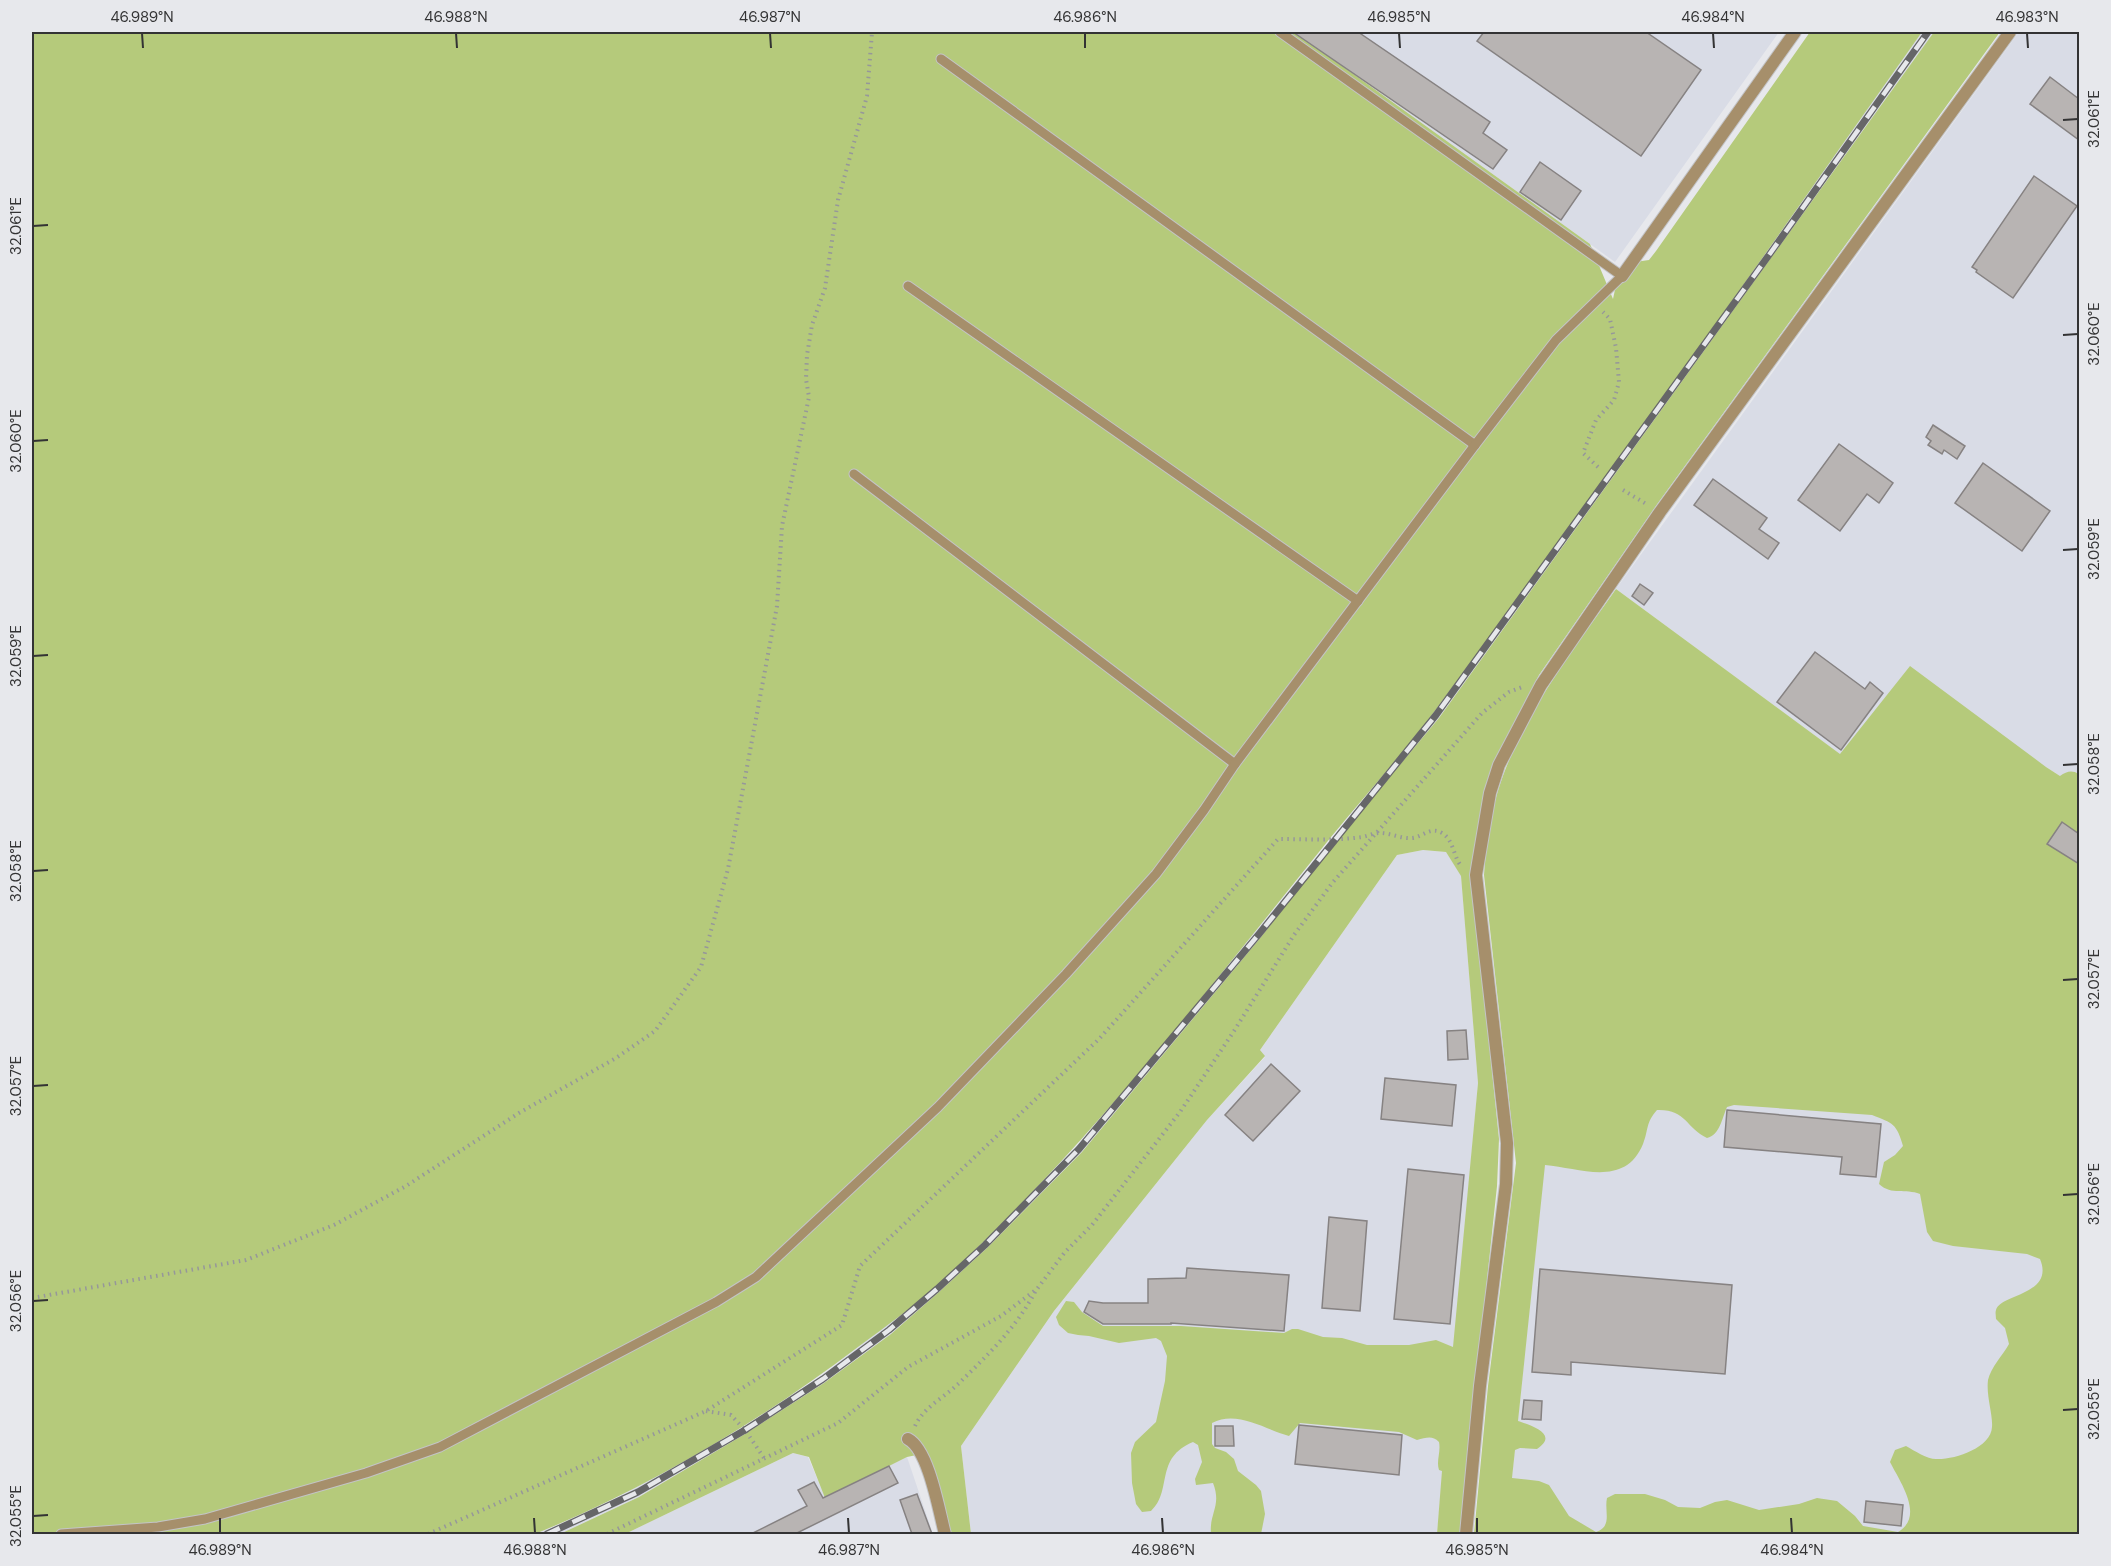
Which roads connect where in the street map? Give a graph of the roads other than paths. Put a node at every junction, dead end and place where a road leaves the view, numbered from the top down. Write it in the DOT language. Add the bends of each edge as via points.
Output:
graph roads {
  1 [pos="1280,32"];
  2 [pos="1795,32"];
  3 [pos="2010,32"];
  4 [pos="941,59"];
  5 [pos="1622,276"];
  6 [pos="908,286"];
  7 [pos="1475,445"];
  8 [pos="854,474"];
  9 [pos="1358,601"];
  10 [pos="1235,764"];
  11 [pos="908,1439"];
  12 [pos="61,1534"];
  13 [pos="945,1534"];
  14 [pos="1466,1534"];
  1 -- 5 [label="lane"];
  2 -- 5 [label="street"];
  3 -- 14 [label="street" via="1660,512 1541,685 1496,774 1476,875 1507,1164"];
  4 -- 7 [label="lane"];
  5 -- 7 [label="lane" via="1556,340"];
  6 -- 9 [label="lane"];
  7 -- 9 [label="lane"];
  8 -- 10 [label="lane"];
  9 -- 10 [label="lane"];
  10 -- 12 [label="lane" via="1156,874 1066,974 938,1107 756,1277 716,1302 440,1447 366,1473 205,1519 158,1527"];
  11 -- 13 [label="street" via="924,1459"];
}
